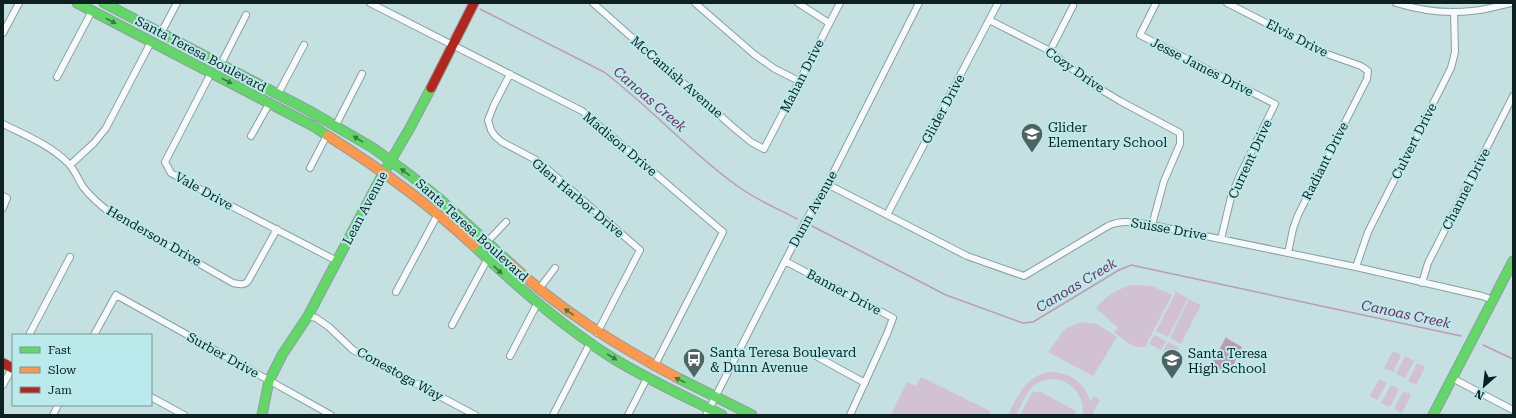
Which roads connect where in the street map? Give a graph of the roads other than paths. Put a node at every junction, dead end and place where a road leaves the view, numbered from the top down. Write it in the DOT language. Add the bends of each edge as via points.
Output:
graph roads {
  1 [pos="19,3"];
  2 [pos="77,3"];
  3 [pos="104,3"];
  4 [pos="177,3"];
  5 [pos="370,3"];
  6 [pos="474,3"];
  7 [pos="593,3"];
  8 [pos="695,3"];
  9 [pos="798,3"];
  10 [pos="840,3"];
  11 [pos="918,3"];
  12 [pos="998,3"];
  13 [pos="1156,3"];
  14 [pos="1227,3"];
  15 [pos="1396,3"];
  16 [pos="1511,3"];
  17 [pos="1073,6"];
  18 [pos="1241,6"];
  19 [pos="92,11"];
  20 [pos="1454,12"];
  21 [pos="246,15"];
  22 [pos="989,20"];
  23 [pos="829,23"];
  24 [pos="3,33"];
  25 [pos="161,33"];
  26 [pos="151,42"];
  27 [pos="304,45"];
  28 [pos="452,45"];
  29 [pos="1050,50"];
  30 [pos="221,64"];
  31 [pos="1368,72"];
  32 [pos="211,73"];
  33 [pos="362,74"];
  34 [pos="510,74"];
  35 [pos="57,77"];
  36 [pos="799,81"];
  37 [pos="278,94"];
  38 [pos="1513,96"];
  39 [pos="269,104"];
  40 [pos="1275,104"];
  41 [pos="3,124"];
  42 [pos="336,125"];
  43 [pos="327,135"];
  44 [pos="251,136"];
  45 [pos="764,149"];
  46 [pos="391,160"];
  47 [pos="70,165"];
  48 [pos="310,168"];
  49 [pos="384,172"];
  50 [pos="827,184"];
  51 [pos="5,197"];
  52 [pos="3,208"];
  53 [pos="438,214"];
  54 [pos="887,215"];
  55 [pos="506,222"];
  56 [pos="1152,225"];
  57 [pos="277,229"];
  58 [pos="1221,239"];
  59 [pos="487,242"];
  60 [pos="1288,253"];
  61 [pos="70,257"];
  62 [pos="487,260"];
  63 [pos="337,261"];
  64 [pos="785,261"];
  65 [pos="1513,261"];
  66 [pos="1356,267"];
  67 [pos="555,268"];
  68 [pos="1422,283"];
  69 [pos="539,289"];
  70 [pos="396,292"];
  71 [pos="1493,300"];
  72 [pos="537,304"];
  73 [pos="308,316"];
  74 [pos="452,325"];
  75 [pos="597,332"];
  76 [pos="30,334"];
  77 [pos="95,334"];
  78 [pos="590,344"];
  79 [pos="510,356"];
  80 [pos="816,356"];
  81 [pos="3,363"];
  82 [pos="12,367"];
  83 [pos="654,367"];
  84 [pos="648,378"];
  85 [pos="1452,378"];
  86 [pos="269,381"];
  87 [pos="865,384"];
  88 [pos="3,385"];
  89 [pos="715,397"];
  90 [pos="152,398"];
  91 [pos="58,406"];
  92 [pos="1513,410"];
  93 [pos="708,412"];
  94 [pos="53,415"];
  95 [pos="184,415"];
  96 [pos="262,415"];
  97 [pos="331,415"];
  98 [pos="475,415"];
  99 [pos="553,415"];
  100 [pos="628,415"];
  101 [pos="722,415"];
  102 [pos="752,415"];
  103 [pos="850,415"];
  104 [pos="1433,415"];
  1 -- 24 [label="street"];
  2 -- 19 [label="main road, Santa Teresa Boulevard"];
  3 -- 25 [label="main road, Santa Teresa Boulevard"];
  4 -- 25 [label="street"];
  5 -- 28 [label="street, Madison Drive"];
  6 -- 28 [label="main road, Lean Avenue"];
  7 -- 45 [label="street, McCamish Avenue" via="734,128"];
  8 -- 36 [label="street" via="755,55"];
  9 -- 23 [label="street"];
  10 -- 23 [label="street, Mahan Drive"];
  11 -- 50 [label="street, Dunn Avenue"];
  12 -- 22 [label="street, Glider Drive"];
  13 -- 40 [label="street, Jesse James Drive" via="1140,35"];
  14 -- 18 [label="street, Elvis Drive"];
  15 -- 20 [label="street" via="1413,8"];
  16 -- 20 [label="street"];
  17 -- 29 [label="street"];
  18 -- 31 [label="street, Elvis Drive" via="1327,54 1361,66"];
  19 -- 26 [label="main road, Santa Teresa Boulevard, one-way"];
  19 -- 35 [label="street"];
  20 -- 66 [label="street, Culvert Drive" via="1455,52 1451,68 1368,232"];
  21 -- 30 [label="street"];
  22 -- 29 [label="street, Cozy Drive"];
  22 -- 54 [label="street, Glider Drive"];
  23 -- 36 [label="street, Mahan Drive"];
  25 -- 30 [label="main road, Santa Teresa Boulevard"];
  26 -- 32 [label="main road, Santa Teresa Boulevard"];
  26 -- 47 [label="street" via="106,128"];
  27 -- 37 [label="street"];
  28 -- 34 [label="street, Madison Drive"];
  28 -- 46 [label="main road, Lean Avenue"];
  29 -- 56 [label="street, Cozy Drive" via="1087,81 1180,133 1180,144 1164,181"];
  30 -- 37 [label="main road, Santa Teresa Boulevard"];
  31 -- 60 [label="street, Radiant Drive" via="1367,79 1298,215"];
  32 -- 39 [label="main road, Santa Teresa Boulevard, one-way"];
  32 -- 57 [label="street, Vale Drive" via="165,162 171,173"];
  33 -- 42 [label="street"];
  34 -- 75 [label="street, Glen Harbor Drive" via="488,120 495,136 538,161 640,250"];
  34 -- 83 [label="street, Madison Drive" via="582,111 723,232"];
  36 -- 45 [label="street, Mahan Drive"];
  37 -- 42 [label="main road, Santa Teresa Boulevard"];
  38 -- 68 [label="street, Channel Drive" via="1428,263"];
  39 -- 43 [label="main road, Santa Teresa Boulevard"];
  39 -- 44 [label="street"];
  40 -- 58 [label="street, Current Drive" via="1240,174 1231,197"];
  41 -- 47 [label="street, Henderson Drive" via="47,147"];
  46 -- 42 [label="main road, Santa Teresa Boulevard, one-way"];
  43 -- 48 [label="street"];
  43 -- 49 [label="main road, Santa Teresa Boulevard"];
  46 -- 49 [label="main road, Lean Avenue"];
  59 -- 46 [label="main road, Santa Teresa Boulevard, one-way" via="442,200"];
  47 -- 57 [label="street, Henderson Drive" via="98,204 233,283 246,284"];
  49 -- 53 [label="main road, Santa Teresa Boulevard"];
  49 -- 63 [label="main road, Lean Avenue"];
  50 -- 54 [label="street, Suisse Drive"];
  50 -- 64 [label="street, Dunn Avenue"];
  51 -- 52 [label="street"];
  53 -- 62 [label="main road, Santa Teresa Boulevard"];
  53 -- 70 [label="street"];
  54 -- 56 [label="street, Suisse Drive" via="967,256 1024,276 1117,222"];
  55 -- 59 [label="street"];
  56 -- 58 [label="street, Suisse Drive"];
  57 -- 63 [label="street, Vale Drive"];
  58 -- 60 [label="street, Suisse Drive"];
  59 -- 69 [label="main road, Santa Teresa Boulevard"];
  60 -- 66 [label="street, Suisse Drive"];
  61 -- 76 [label="street"];
  62 -- 72 [label="main road, Santa Teresa Boulevard, one-way"];
  62 -- 74 [label="street"];
  63 -- 73 [label="main road, Lean Avenue"];
  64 -- 87 [label="street, Banner Drive" via="893,318"];
  64 -- 89 [label="street, Dunn Avenue"];
  65 -- 71 [label="main road"];
  66 -- 68 [label="street, Suisse Drive"];
  67 -- 69 [label="street"];
  68 -- 71 [label="street, Suisse Drive"];
  75 -- 69 [label="main road, Santa Teresa Boulevard, one-way"];
  71 -- 85 [label="main road"];
  72 -- 78 [label="main road, Santa Teresa Boulevard"];
  72 -- 79 [label="street"];
  73 -- 86 [label="main road, Lean Avenue" via="282,354"];
  73 -- 98 [label="street, Conestoga Way" via="329,327 353,350"];
  75 -- 83 [label="main road, Santa Teresa Boulevard"];
  77 -- 86 [label="street, Surber Drive" via="116,295"];
  78 -- 84 [label="main road, Santa Teresa Boulevard, one-way"];
  78 -- 99 [label="street"];
  80 -- 87 [label="street"];
  81 -- 82 [label="main road"];
  82 -- 88 [label="street"];
  89 -- 83 [label="main road, Santa Teresa Boulevard, one-way"];
  84 -- 93 [label="main road, Santa Teresa Boulevard"];
  84 -- 100 [label="street"];
  85 -- 92 [label="street"];
  85 -- 104 [label="main road"];
  86 -- 96 [label="main road, Lean Avenue"];
  86 -- 97 [label="street, Surber Drive"];
  87 -- 103 [label="street, Banner Drive"];
  89 -- 93 [label="street, Dunn Avenue"];
  89 -- 102 [label="main road, Santa Teresa Boulevard"];
  90 -- 95 [label="street"];
  91 -- 94 [label="street"];
  93 -- 101 [label="main road, Santa Teresa Boulevard"];
}
